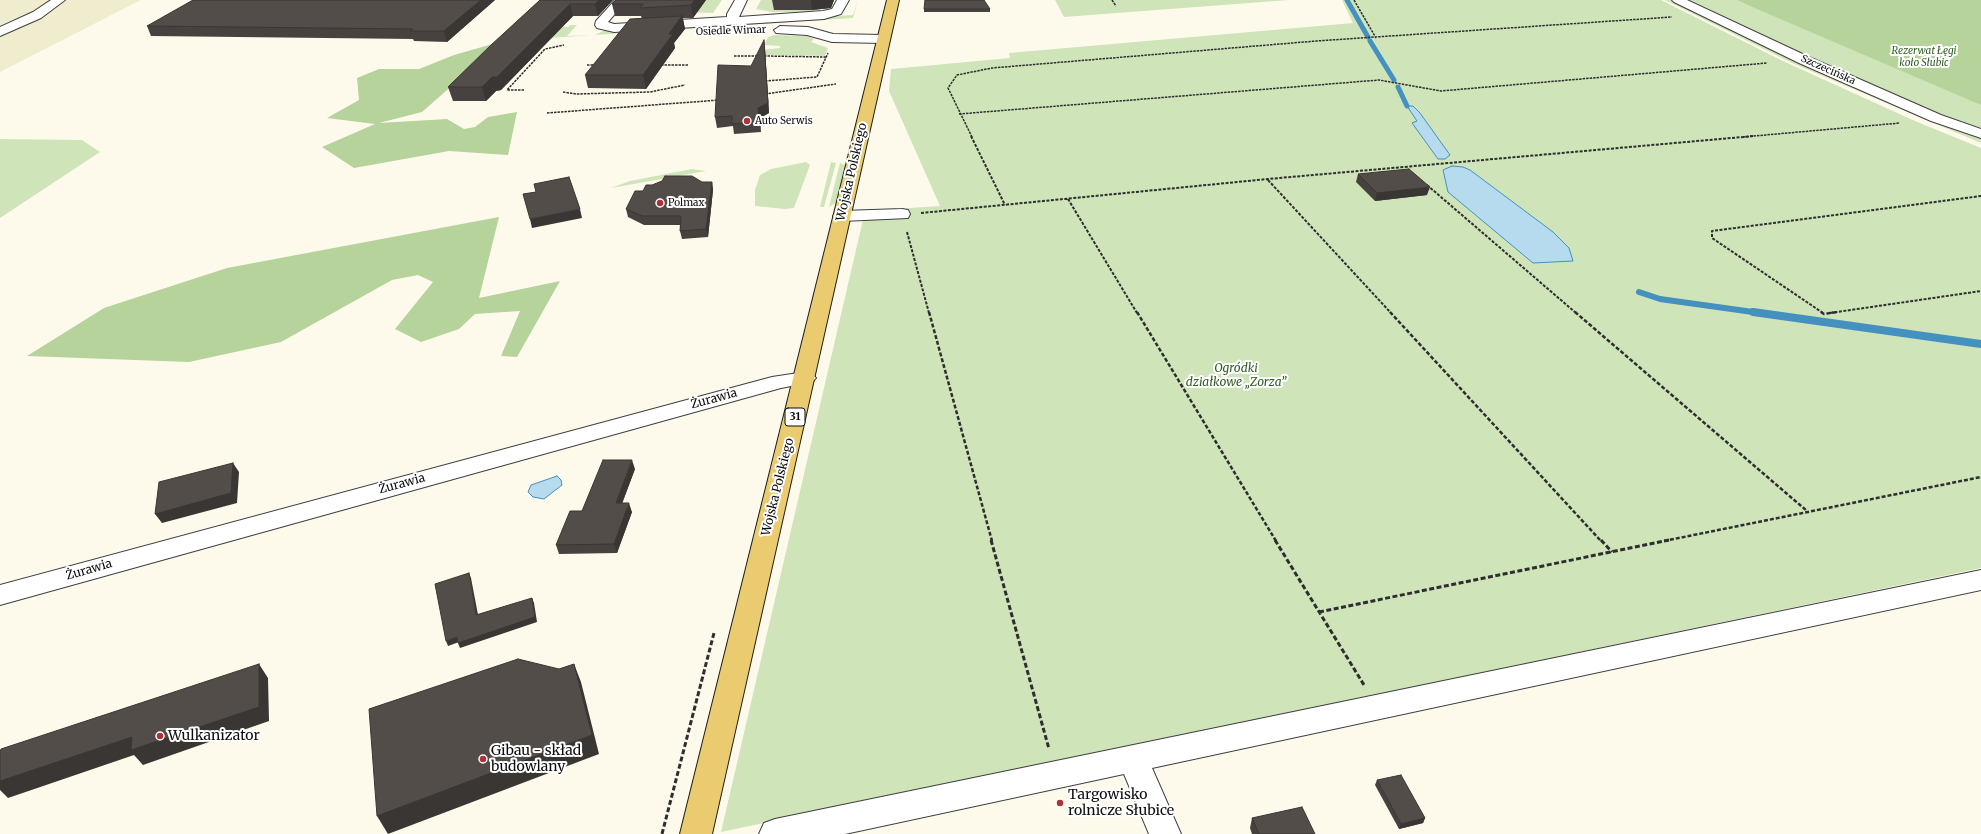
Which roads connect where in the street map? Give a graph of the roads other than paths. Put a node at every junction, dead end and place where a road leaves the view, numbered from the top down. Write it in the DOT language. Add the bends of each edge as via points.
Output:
graph roads {
  1 [pos="59,0"];
  2 [pos="620,0"];
  3 [pos="742,0"];
  4 [pos="842,0"];
  5 [pos="893,0"];
  6 [pos="1678,0"];
  7 [pos="733,20"];
  8 [pos="0,32"];
  9 [pos="615,37"];
  10 [pos="883,38"];
  11 [pos="1981,134"];
  12 [pos="902,214"];
  13 [pos="842,216"];
  14 [pos="805,378"];
  15 [pos="1981,580"];
  16 [pos="0,595"];
  17 [pos="1133,758"];
  18 [pos="696,834"];
  19 [pos="775,834"];
  20 [pos="1165,834"];
  1 -- 8 [label="street" via="37,15"];
  2 -- 7 [label="street, Osiedle Wimar" via="601,25 614,28"];
  3 -- 7 [label="street, Osiedle Wimar" via="733,14"];
  4 -- 7 [label="street, Osiedle Wimar" via="837,11 824,15"];
  5 -- 10 [label="main road, Wojska Polskiego / 31"];
  6 -- 11 [label="street, Szczecińska" via="1804,60 1936,118"];
  9 -- 10 [label="street, Osiedle Wimar" via="770,30 808,31 843,39"];
  10 -- 13 [label="main road, Wojska Polskiego / 31"];
  12 -- 13 [label="street"];
  13 -- 14 [label="main road, Wojska Polskiego / 31"];
  14 -- 16 [label="street, Żurawia" via="779,382"];
  14 -- 18 [label="main road, Wojska Polskiego / 31" via="746,616"];
  15 -- 17 [label="street"];
  17 -- 19 [label="street"];
  17 -- 20 [label="street"];
}
